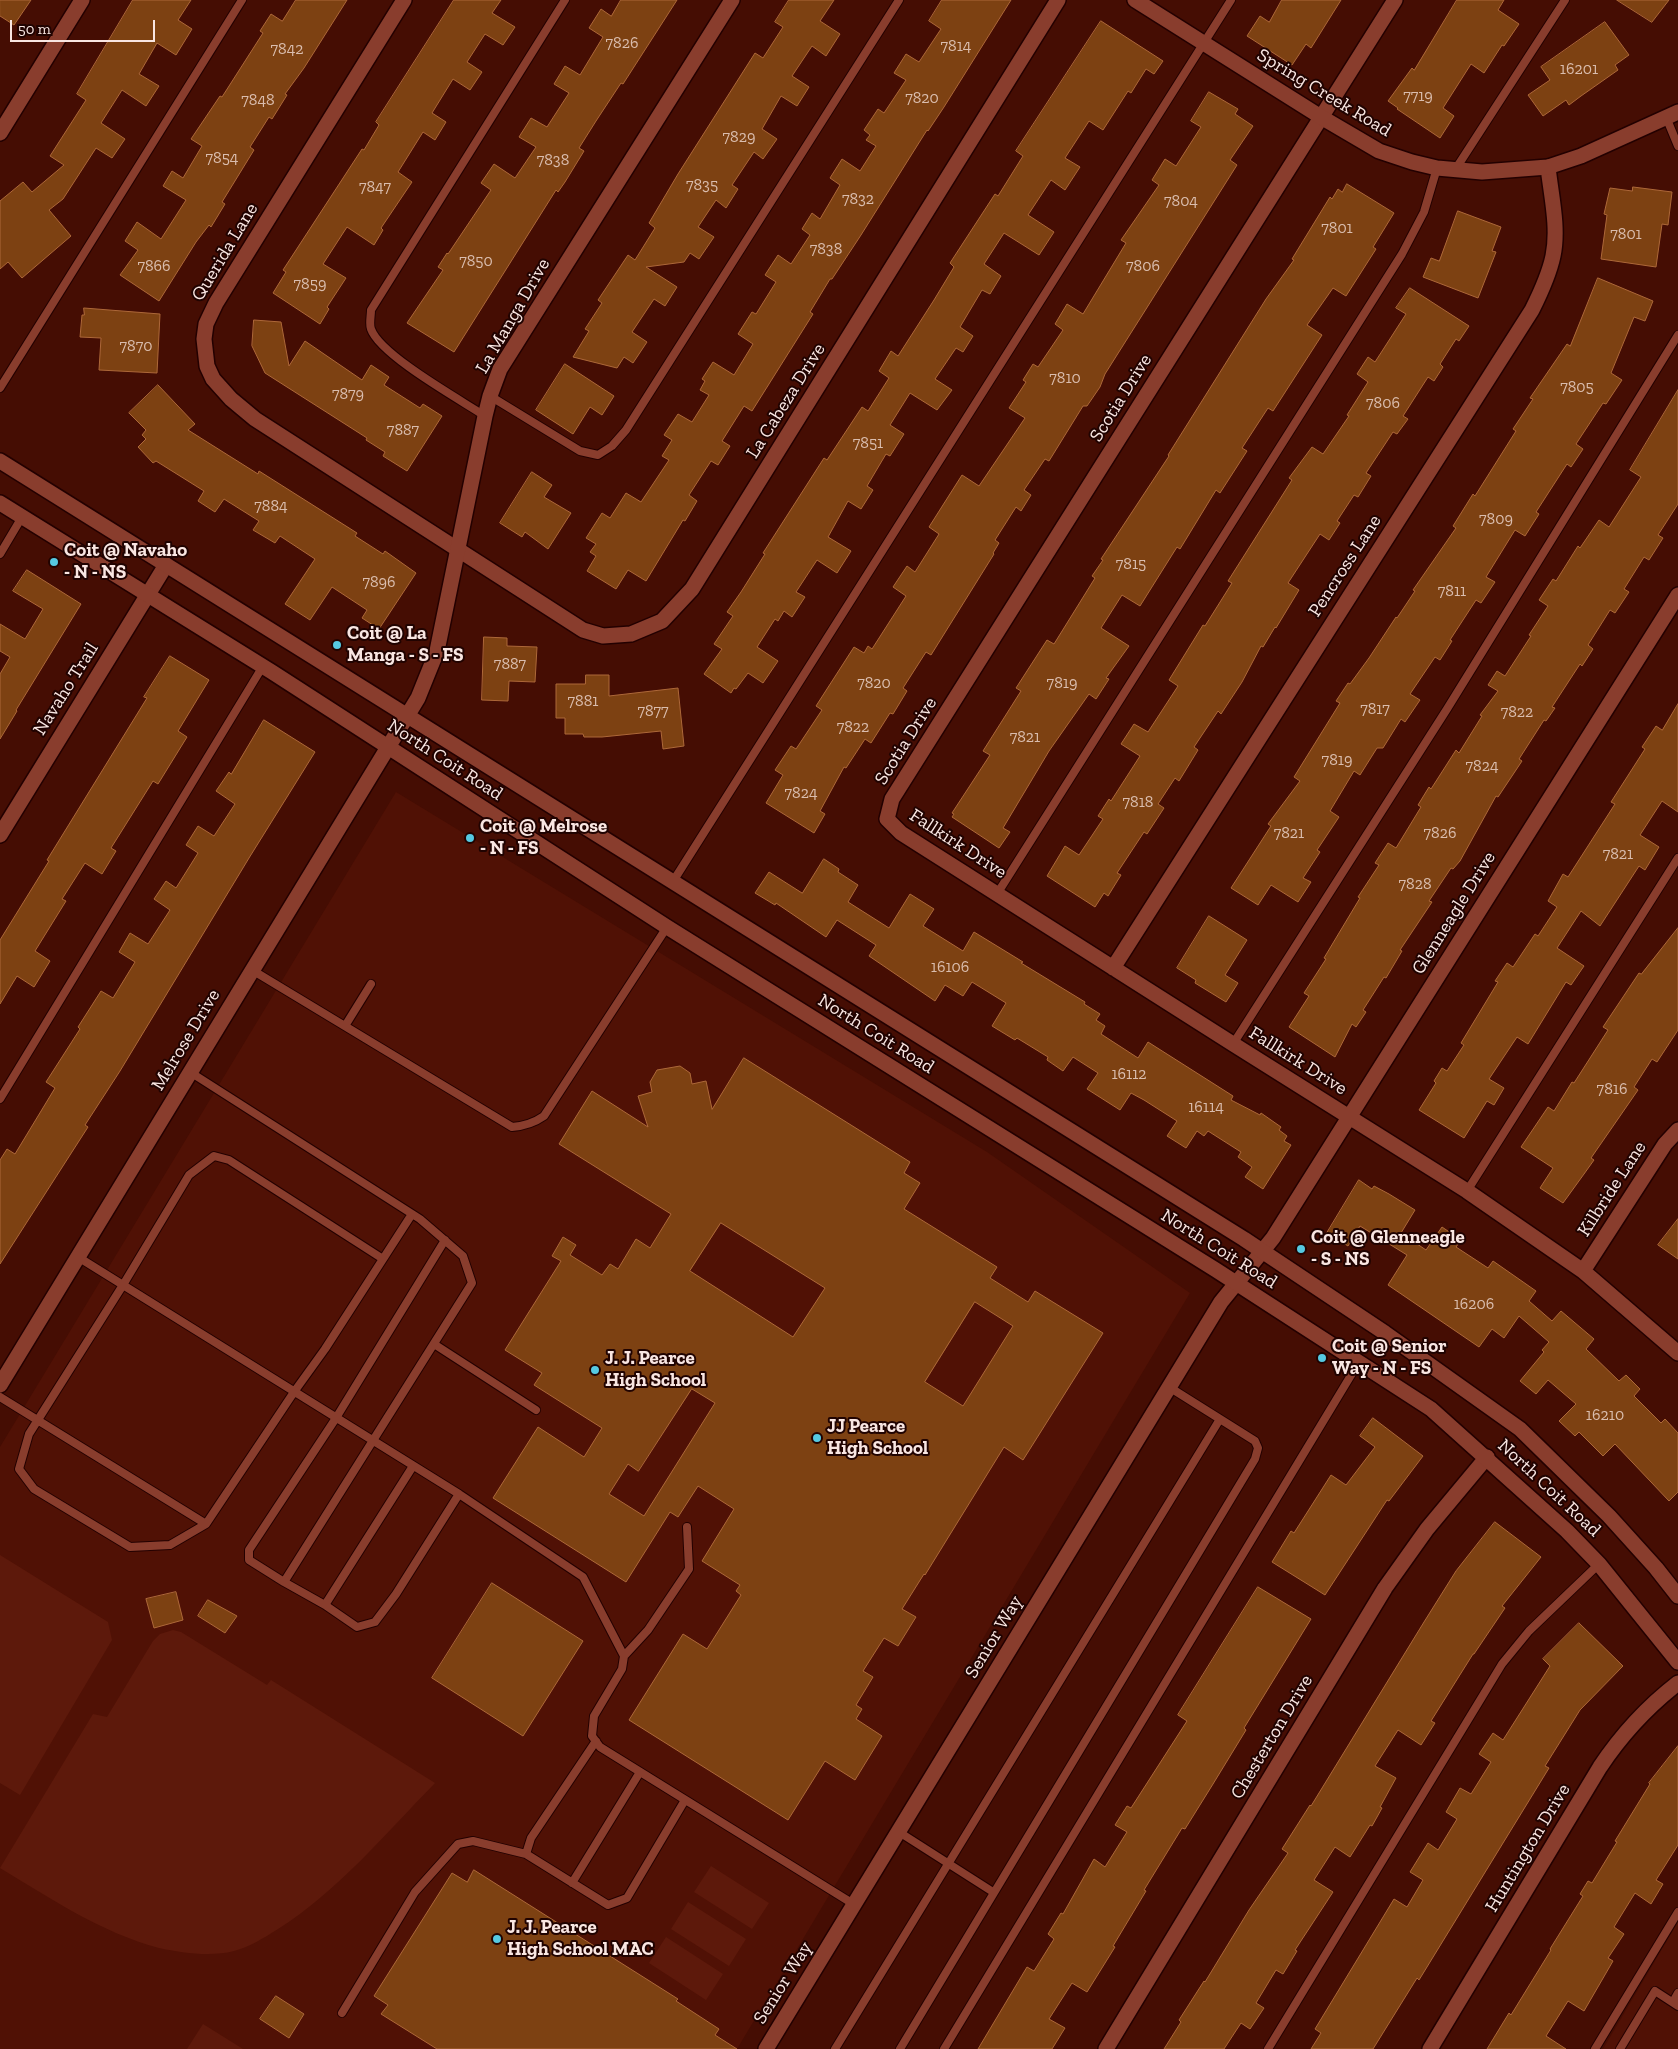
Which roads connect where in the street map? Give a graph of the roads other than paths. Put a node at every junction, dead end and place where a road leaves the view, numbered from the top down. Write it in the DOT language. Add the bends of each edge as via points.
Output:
graph roads {
  1 [pos="82,0"];
  2 [pos="242,0"];
  3 [pos="404,0"];
  4 [pos="565,0"];
  5 [pos="732,0"];
  6 [pos="899,0"];
  7 [pos="1058,0"];
  8 [pos="1136,0"];
  9 [pos="1230,0"];
  10 [pos="1395,0"];
  11 [pos="1565,0"];
  12 [pos="1203,43"];
  13 [pos="1672,115"];
  14 [pos="1321,117"];
  15 [pos="0,133"];
  16 [pos="1678,146"];
  17 [pos="1548,167"];
  18 [pos="1437,168"];
  19 [pos="1455,170"];
  20 [pos="1678,335"];
  21 [pos="0,388"];
  22 [pos="490,396"];
  23 [pos="485,416"];
  24 [pos="0,462"];
  25 [pos="0,502"];
  26 [pos="22,517"];
  27 [pos="458,550"];
  28 [pos="0,554"];
  29 [pos="166,565"];
  30 [pos="148,594"];
  31 [pos="1678,595"];
  32 [pos="263,666"];
  33 [pos="406,716"];
  34 [pos="388,747"];
  35 [pos="886,820"];
  36 [pos="0,835"];
  37 [pos="1678,858"];
  38 [pos="672,883"];
  39 [pos="997,894"];
  40 [pos="667,927"];
  41 [pos="1113,968"];
  42 [pos="252,970"];
  43 [pos="372,984"];
  44 [pos="345,1026"];
  45 [pos="1233,1044"];
  46 [pos="190,1072"];
  47 [pos="0,1099"];
  48 [pos="1350,1116"];
  49 [pos="1678,1130"];
  50 [pos="1467,1191"];
  51 [pos="412,1214"];
  52 [pos="445,1240"];
  53 [pos="1263,1251"];
  54 [pos="78,1256"];
  55 [pos="383,1259"];
  56 [pos="1583,1271"];
  57 [pos="1237,1283"];
  58 [pos="123,1285"];
  59 [pos="434,1344"];
  60 [pos="1678,1353"];
  61 [pos="1359,1362"];
  62 [pos="0,1385"];
  63 [pos="1169,1387"];
  64 [pos="294,1392"];
  65 [pos="0,1396"];
  66 [pos="536,1410"];
  67 [pos="336,1418"];
  68 [pos="39,1419"];
  69 [pos="1220,1419"];
  70 [pos="374,1442"];
  71 [pos="1487,1457"];
  72 [pos="413,1466"];
  73 [pos="458,1494"];
  74 [pos="206,1524"];
  75 [pos="687,1527"];
  76 [pos="1599,1564"];
  77 [pos="284,1582"];
  78 [pos="1678,1596"];
  79 [pos="325,1605"];
  80 [pos="624,1656"];
  81 [pos="1678,1662"];
  82 [pos="1678,1683"];
  83 [pos="596,1741"];
  84 [pos="640,1772"];
  85 [pos="685,1800"];
  86 [pos="899,1832"];
  87 [pos="526,1854"];
  88 [pos="948,1863"];
  89 [pos="572,1883"];
  90 [pos="993,1892"];
  91 [pos="855,1905"];
  92 [pos="1678,1912"];
  93 [pos="1678,1993"];
  94 [pos="1675,2004"];
  95 [pos="342,2013"];
  96 [pos="766,2049"];
  97 [pos="835,2049"];
  98 [pos="900,2049"];
  99 [pos="944,2049"];
  100 [pos="1106,2049"];
  101 [pos="1268,2049"];
  102 [pos="1430,2049"];
  103 [pos="1595,2049"];
  104 [pos="1620,2049"];
  1 -- 15 [label="street"];
  2 -- 21 [label="lane"];
  3 -- 27 [label="street, Querida Lane" via="216,303 206,324 206,366 231,399 255,419"];
  4 -- 23 [label="lane" via="372,310 370,328 378,342 395,358"];
  5 -- 22 [label="street, La Manga Drive" via="500,369"];
  6 -- 22 [label="lane" via="626,430 612,446 598,455 580,452"];
  7 -- 27 [label="street, La Cabeza Drive" via="692,589 662,621 631,634 603,636 583,630"];
  8 -- 12 [label="street, Spring Creek Road"];
  9 -- 12 [label="lane"];
  10 -- 14 [label="street, Scotia Drive"];
  11 -- 19 [label="lane"];
  12 -- 14 [label="street, Spring Creek Road"];
  12 -- 38 [label="lane"];
  13 -- 16 [label="lane"];
  13 -- 17 [label="street, Spring Creek Road" via="1581,156"];
  14 -- 18 [label="street, Spring Creek Road" via="1380,151"];
  14 -- 35 [label="street, Scotia Drive" via="892,799"];
  17 -- 19 [label="street, Spring Creek Road" via="1482,172"];
  17 -- 41 [label="street, Pencross Lane" via="1554,254 1546,283 1532,310"];
  18 -- 19 [label="street, Spring Creek Road"];
  18 -- 39 [label="lane" via="1424,212 1402,254"];
  20 -- 45 [label="lane" via="1447,709"];
  22 -- 23 [label="street, La Manga Drive"];
  23 -- 27 [label="street, La Manga Drive"];
  24 -- 29 [label="street, North Coit Road"];
  25 -- 26 [label="street, North Coit Road"];
  26 -- 28 [label="lane"];
  26 -- 30 [label="street, North Coit Road"];
  27 -- 33 [label="street, La Manga Drive" via="437,651 425,684"];
  29 -- 30 [label="street, Navaho Trail"];
  29 -- 33 [label="street, North Coit Road"];
  30 -- 32 [label="street, North Coit Road"];
  30 -- 36 [label="street, Navaho Trail"];
  31 -- 48 [label="street, Glenneagle Drive"];
  32 -- 34 [label="street, North Coit Road"];
  32 -- 47 [label="lane"];
  33 -- 34 [label="street, Melrose Drive"];
  33 -- 38 [label="street, North Coit Road"];
  34 -- 40 [label="street, North Coit Road"];
  34 -- 42 [label="street, Melrose Drive"];
  35 -- 39 [label="street, Fallkirk Drive"];
  37 -- 50 [label="lane"];
  38 -- 53 [label="street, North Coit Road"];
  39 -- 41 [label="street, Fallkirk Drive"];
  40 -- 44 [label="lane" via="544,1116 534,1123 512,1127"];
  40 -- 57 [label="street, North Coit Road"];
  41 -- 45 [label="street, Fallkirk Drive"];
  42 -- 44 [label="lane"];
  42 -- 46 [label="street, Melrose Drive"];
  43 -- 44 [label="lane"];
  45 -- 48 [label="street, Fallkirk Drive"];
  46 -- 51 [label="lane"];
  46 -- 54 [label="street, Melrose Drive"];
  48 -- 50 [label="street, Fallkirk Drive"];
  48 -- 53 [label="street, Glenneagle Drive"];
  49 -- 56 [label="street, Kilbride Lane" via="1665,1144"];
  50 -- 56 [label="street, Fallkirk Drive"];
  51 -- 52 [label="lane"];
  51 -- 55 [label="lane"];
  52 -- 59 [label="lane" via="464,1256 472,1283"];
  52 -- 67 [label="lane"];
  53 -- 57 [label="street, Senior Way"];
  53 -- 78 [label="street, North Coit Road" via="1520,1429 1609,1516"];
  54 -- 58 [label="lane"];
  54 -- 62 [label="street, Melrose Drive"];
  55 -- 58 [label="lane" via="228,1160 214,1156 189,1175"];
  55 -- 64 [label="lane"];
  56 -- 60 [label="street, Fallkirk Drive"];
  57 -- 61 [label="street, North Coit Road"];
  57 -- 63 [label="street, Senior Way" via="1221,1302"];
  58 -- 64 [label="lane"];
  58 -- 68 [label="lane"];
  59 -- 66 [label="lane"];
  59 -- 70 [label="lane"];
  61 -- 71 [label="street, North Coit Road" via="1431,1409"];
  61 -- 99 [label="lane"];
  63 -- 69 [label="lane"];
  63 -- 86 [label="street, Senior Way"];
  64 -- 67 [label="lane"];
  64 -- 74 [label="lane"];
  65 -- 68 [label="lane"];
  67 -- 70 [label="lane"];
  67 -- 77 [label="lane" via="249,1550 249,1560"];
  68 -- 74 [label="lane"];
  68 -- 74 [label="lane" via="29,1434 19,1469 34,1489 130,1547 170,1545"];
  69 -- 88 [label="lane"];
  69 -- 90 [label="lane" via="1254,1441 1258,1448 1255,1459"];
  70 -- 72 [label="lane"];
  70 -- 77 [label="lane"];
  71 -- 76 [label="street, North Coit Road"];
  71 -- 100 [label="street, Chesterton Drive" via="1426,1529 1386,1588"];
  72 -- 73 [label="lane"];
  72 -- 79 [label="lane"];
  73 -- 79 [label="lane" via="375,1622 358,1627"];
  73 -- 80 [label="lane" via="583,1577"];
  75 -- 80 [label="lane" via="689,1569 648,1630"];
  76 -- 81 [label="street, North Coit Road"];
  76 -- 101 [label="lane" via="1529,1631 1502,1664"];
  77 -- 79 [label="lane"];
  80 -- 83 [label="lane" via="622,1669 594,1716 592,1736"];
  82 -- 102 [label="street, Huntington Drive" via="1634,1722 1600,1767"];
  83 -- 84 [label="lane" via="600,1748"];
  83 -- 87 [label="lane" via="531,1838"];
  84 -- 85 [label="lane"];
  84 -- 89 [label="lane"];
  85 -- 89 [label="lane" via="627,1898 608,1905"];
  85 -- 91 [label="lane"];
  86 -- 88 [label="lane"];
  86 -- 91 [label="street, Senior Way"];
  87 -- 89 [label="lane"];
  87 -- 95 [label="lane" via="473,1841 458,1844 415,1892"];
  88 -- 90 [label="lane"];
  88 -- 97 [label="lane"];
  90 -- 98 [label="lane"];
  91 -- 96 [label="street, Senior Way"];
  92 -- 103 [label="lane"];
  93 -- 94 [label="lane"];
  94 -- 104 [label="lane" via="1655,1991"];
}
